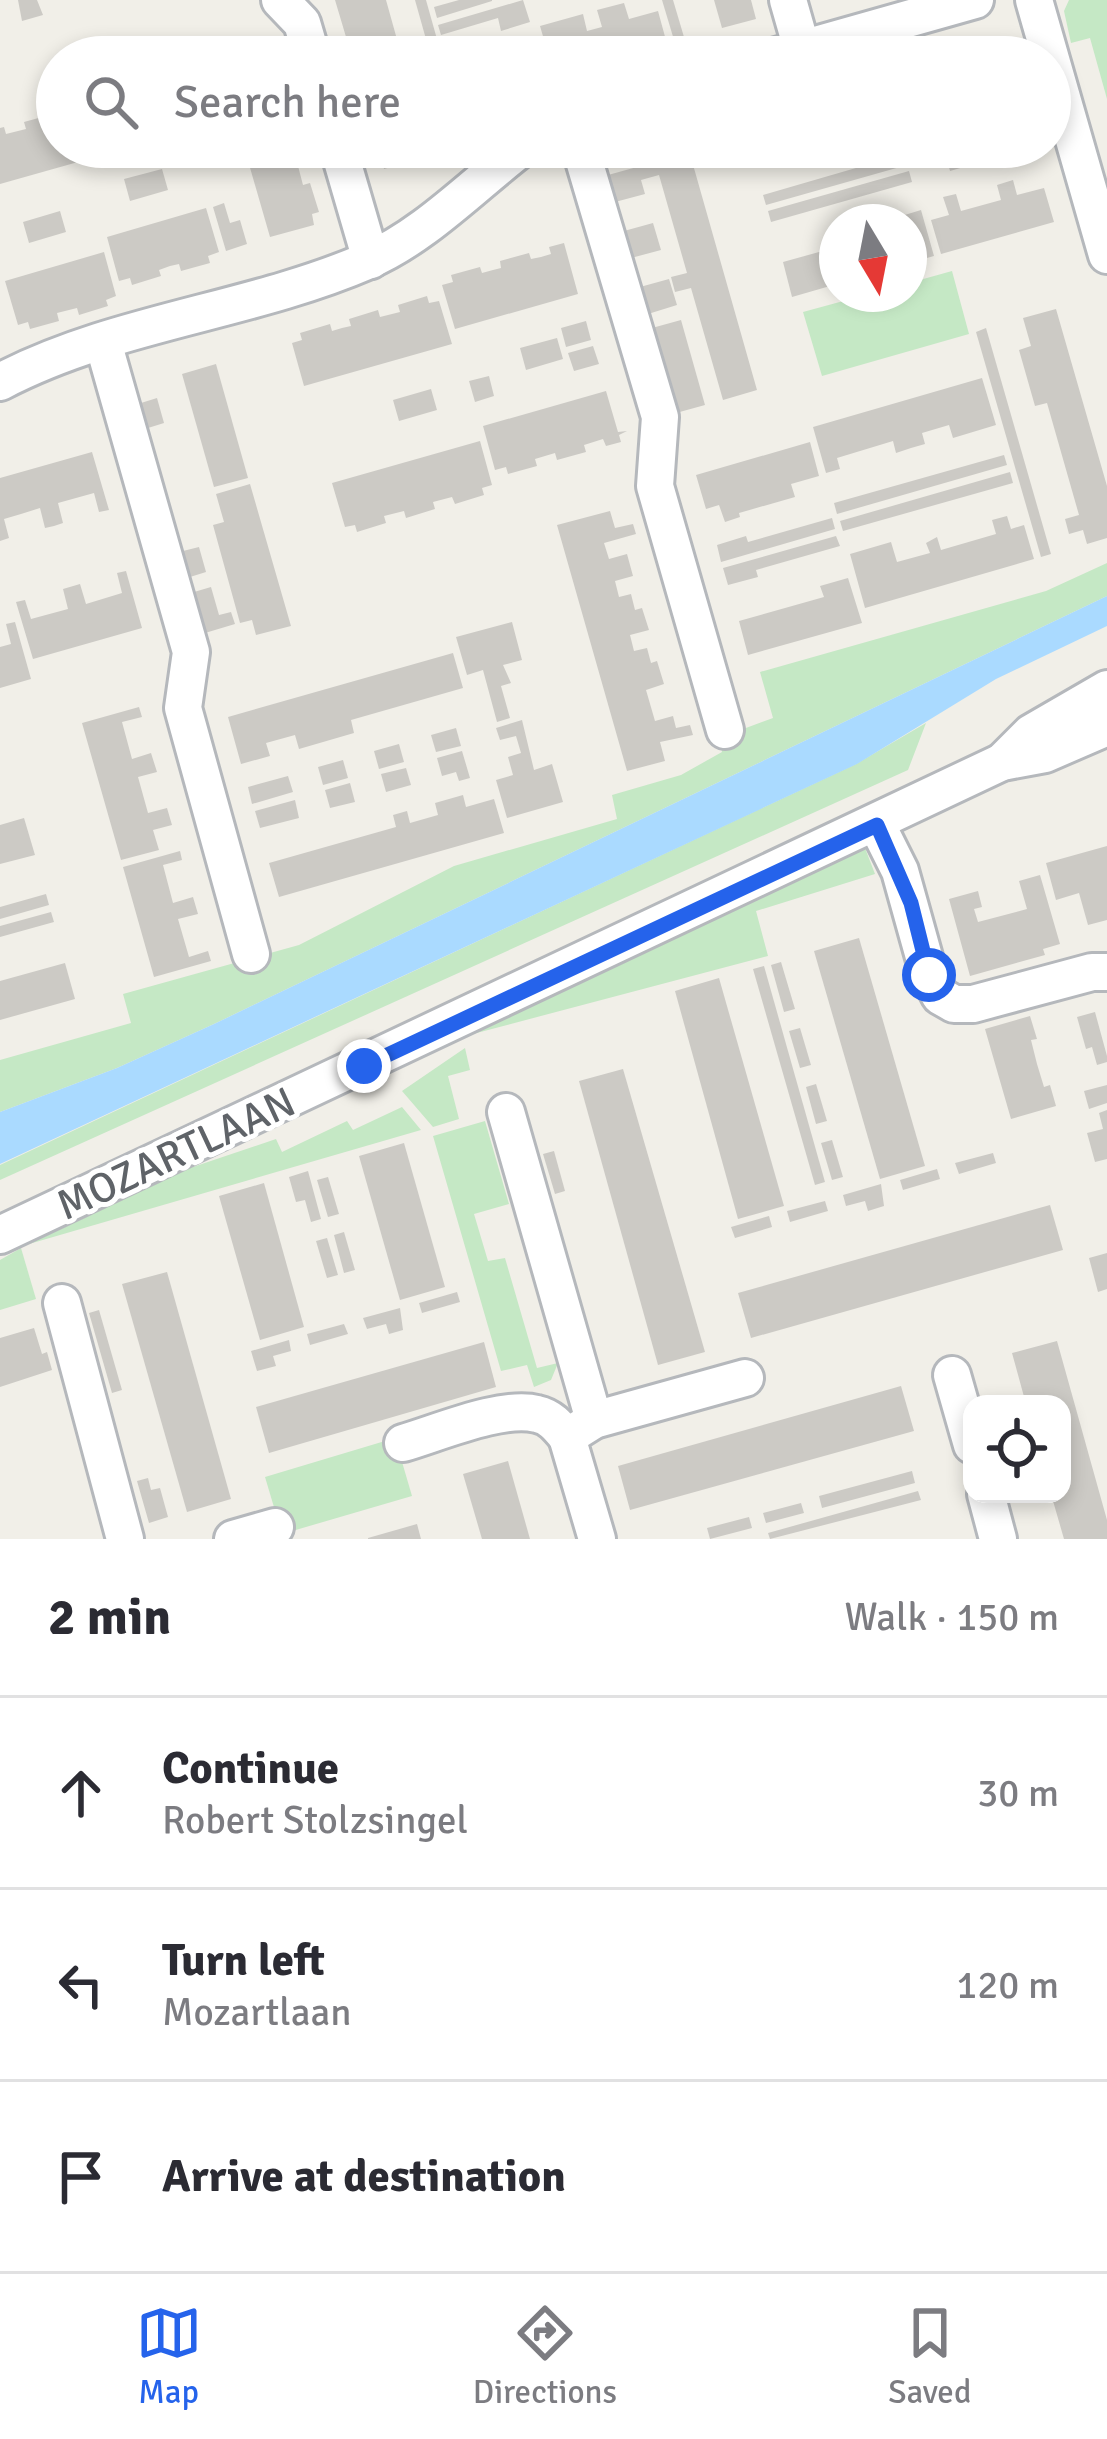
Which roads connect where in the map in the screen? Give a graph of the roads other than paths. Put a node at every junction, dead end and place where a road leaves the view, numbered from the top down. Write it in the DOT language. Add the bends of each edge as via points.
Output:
graph roads {
  1 [pos="280,0"];
  2 [pos="788,0"];
  3 [pos="975,0"];
  4 [pos="1034,0"];
  5 [pos="301,36"];
  6 [pos="788,36"];
  7 [pos="848,36"];
  8 [pos="1044,36"];
  9 [pos="1071,130"];
  10 [pos="344,168"];
  11 [pos="497,168"];
  12 [pos="586,168"];
  13 [pos="1107,256"];
  14 [pos="371,260"];
  15 [pos="103,342"];
  16 [pos="0,382"];
  17 [pos="1107,689"];
  18 [pos="1107,728"];
  19 [pos="725,730"];
  20 [pos="1002,762"];
  21 [pos="877,825"];
  22 [pos="250,954"];
  23 [pos="1107,972"];
  24 [pos="506,1112"];
  25 [pos="0,1235"];
  26 [pos="62,1303"];
  27 [pos="952,1375"];
  28 [pos="745,1378"];
  29 [pos="963,1414"];
  30 [pos="581,1428"];
  31 [pos="403,1443"];
  32 [pos="988,1503"];
  33 [pos="275,1527"];
  34 [pos="125,1539"];
  35 [pos="233,1539"];
  36 [pos="597,1539"];
  37 [pos="998,1539"];
  1 -- 5 [label="street" via="302,23"];
  2 -- 6 [label="street"];
  3 -- 7 [label="street"];
  4 -- 8 [label="street"];
  9 -- 13 [label="street"];
  10 -- 14 [label="street"];
  11 -- 14 [label="street"];
  12 -- 19 [label="street" via="660,417 656,486"];
  14 -- 15 [label="street"];
  15 -- 16 [label="street"];
  15 -- 22 [label="street" via="191,652 183,708"];
  17 -- 20 [label="street, MOZARTLAAN" via="1031,734"];
  18 -- 20 [label="street, MOZARTLAAN"];
  20 -- 21 [label="street, MOZARTLAAN"];
  21 -- 23 [label="street" via="940,996 973,1004"];
  21 -- 25 [label="street, MOZARTLAAN"];
  24 -- 30 [label="street"];
  26 -- 34 [label="street"];
  27 -- 29 [label="street"];
  28 -- 30 [label="street"];
  30 -- 31 [label="street" via="507,1413"];
  30 -- 36 [label="street"];
  32 -- 37 [label="street"];
  33 -- 35 [label="street"];
}
